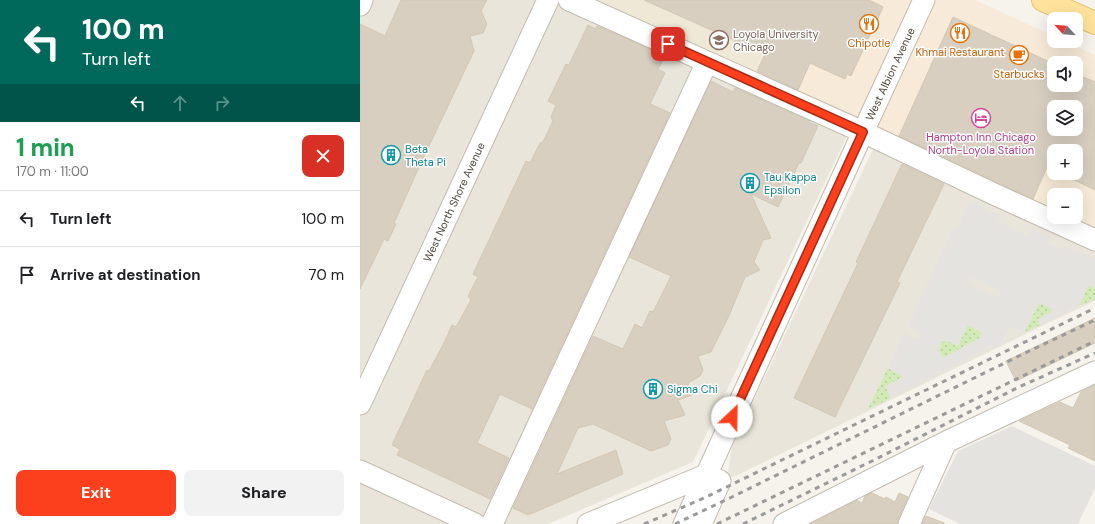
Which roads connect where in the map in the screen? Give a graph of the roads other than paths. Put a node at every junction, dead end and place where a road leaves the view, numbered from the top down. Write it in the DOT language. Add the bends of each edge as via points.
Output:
graph roads {
  1 [pos="362,0"];
  2 [pos="548,0"];
  3 [pos="569,0"];
  4 [pos="924,0"];
  5 [pos="1043,0"];
  6 [pos="360,4"];
  7 [pos="1095,23"];
  8 [pos="707,62"];
  9 [pos="863,132"];
  10 [pos="1095,240"];
  11 [pos="1095,372"];
  12 [pos="360,404"];
  13 [pos="946,442"];
  14 [pos="360,471"];
  15 [pos="706,475"];
  16 [pos="475,524"];
  17 [pos="492,524"];
  18 [pos="588,524"];
  19 [pos="684,524"];
  20 [pos="701,524"];
  21 [pos="784,524"];
  22 [pos="909,524"];
  1 -- 6 [label="street"];
  2 -- 12 [label="street, West North Shore Avenue"];
  3 -- 8 [label="street"];
  4 -- 9 [label="street, West Albion Avenue"];
  5 -- 7 [label="main road"];
  8 -- 9 [label="street"];
  8 -- 17 [label="street"];
  9 -- 10 [label="street"];
  9 -- 15 [label="street, West Albion Avenue"];
  11 -- 13 [label="street"];
  13 -- 21 [label="street"];
  13 -- 22 [label="street"];
  14 -- 16 [label="street"];
  15 -- 18 [label="street"];
  15 -- 19 [label="street, West Albion Avenue"];
  15 -- 20 [label="street" via="720,481"];
}
